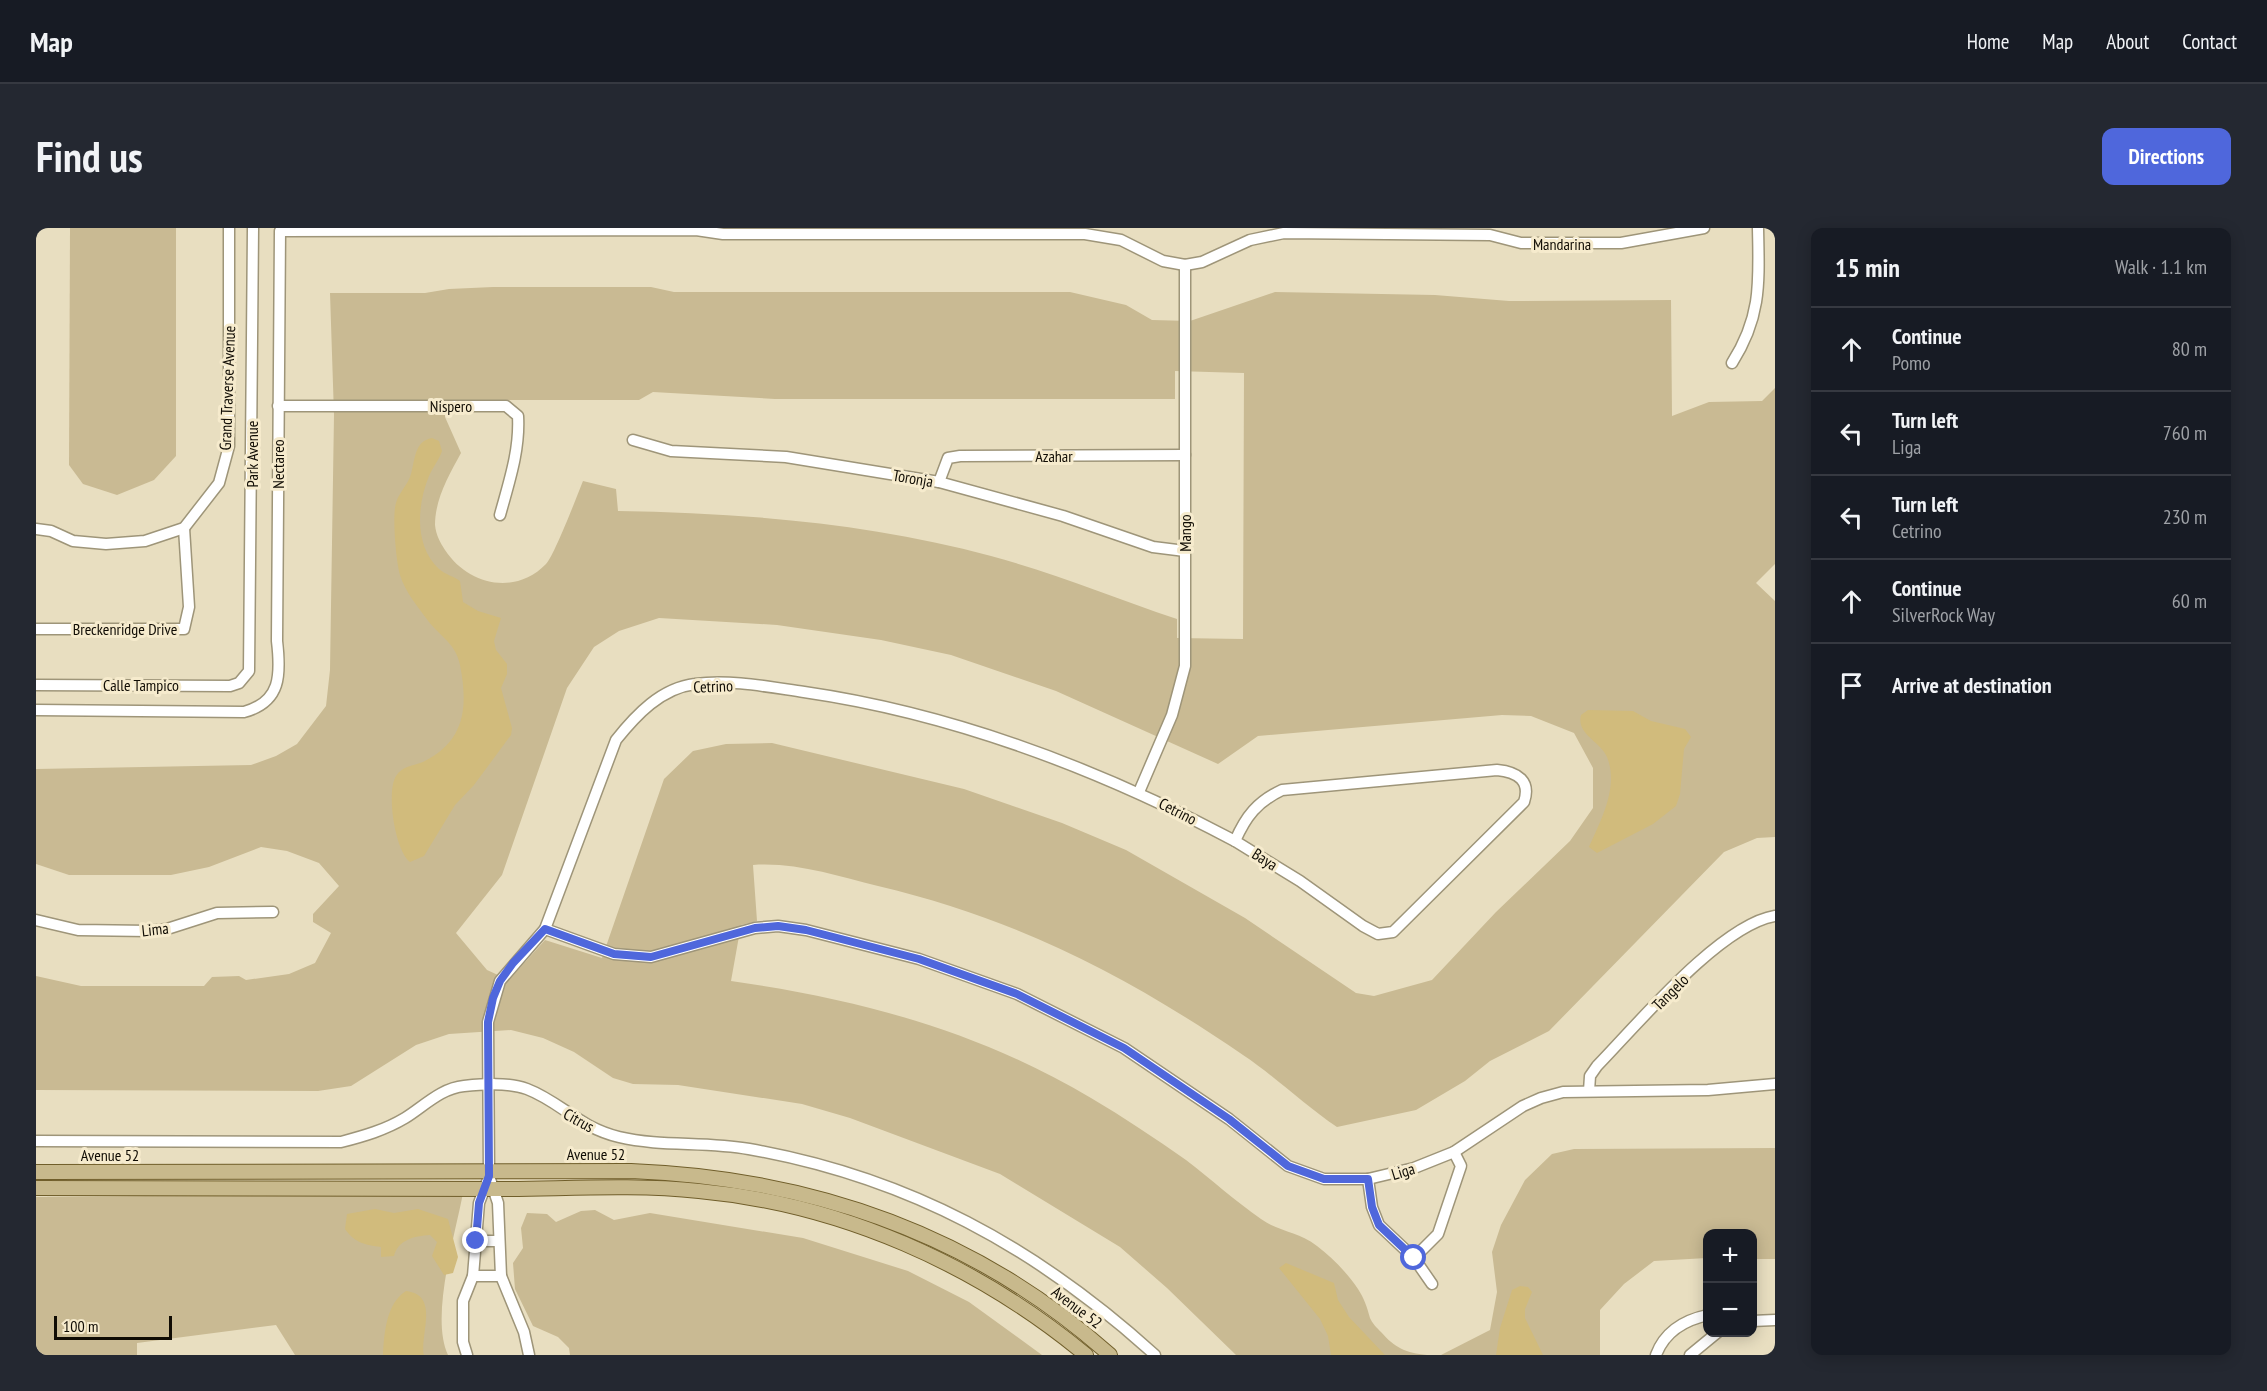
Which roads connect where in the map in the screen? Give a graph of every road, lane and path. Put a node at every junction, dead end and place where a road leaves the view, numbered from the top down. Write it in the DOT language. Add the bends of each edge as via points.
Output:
graph roads {
  1 [pos="229,228"];
  2 [pos="253,228"];
  3 [pos="1704,228"];
  4 [pos="1758,228"];
  5 [pos="1185,265"];
  6 [pos="1732,363"];
  7 [pos="278,406"];
  8 [pos="633,440"];
  9 [pos="1185,455"];
  10 [pos="939,482"];
  11 [pos="500,515"];
  12 [pos="184,528"];
  13 [pos="36,530"];
  14 [pos="1185,551"];
  15 [pos="36,629"];
  16 [pos="244,678"];
  17 [pos="36,685"];
  18 [pos="36,710"];
  19 [pos="1139,792"];
  20 [pos="1234,840"];
  21 [pos="273,912"];
  22 [pos="1775,916"];
  23 [pos="36,920"];
  24 [pos="545,929"];
  25 [pos="1775,1084"];
  26 [pos="489,1085"];
  27 [pos="1589,1091"];
  28 [pos="36,1141"];
  29 [pos="1454,1152"];
  30 [pos="36,1172"];
  31 [pos="1368,1179"];
  32 [pos="489,1181"];
  33 [pos="36,1188"];
  34 [pos="476,1241"];
  35 [pos="499,1241"];
  36 [pos="1414,1258"];
  37 [pos="473,1276"];
  38 [pos="501,1276"];
  39 [pos="1432,1284"];
  40 [pos="1703,1316"];
  41 [pos="1775,1320"];
  42 [pos="1757,1321"];
  43 [pos="1712,1337"];
  44 [pos="467,1355"];
  45 [pos="529,1355"];
  46 [pos="1086,1355"];
  47 [pos="1110,1355"];
  48 [pos="1155,1355"];
  49 [pos="1656,1355"];
  50 [pos="1690,1355"];
  1 -- 12 [label="street, Grand Traverse Avenue" via="229,446 219,483"];
  2 -- 16 [label="street, Park Avenue" via="250,651 249,671"];
  3 -- 5 [label="street, Mandarina" via="1610,243 1521,243 1490,235 1284,233 1250,240 1202,262"];
  4 -- 6 [label="street" via="1759,299 1746,342"];
  5 -- 7 [label="street, Nectareo" via="1163,261 1121,240 1085,234 280,231"];
  5 -- 9 [label="street, Mango"];
  7 -- 11 [label="street, Nispero" via="506,406 518,416 519,428"];
  7 -- 18 [label="street, Nectareo" via="279,662 278,681 271,696 260,708 244,712"];
  8 -- 10 [label="street, Toronja" via="671,451 786,457"];
  9 -- 10 [label="street, Azahar" via="960,456 948,458"];
  9 -- 14 [label="street, Mango"];
  10 -- 14 [label="street, Toronja" via="1063,516 1153,547"];
  12 -- 13 [label="street" via="144,540 106,544"];
  12 -- 15 [label="street, Breckenridge Drive" via="189,607 184,629"];
  14 -- 19 [label="street, Mango" via="1185,666 1172,715"];
  16 -- 17 [label="street, Calle Tampico" via="230,686"];
  19 -- 20 [label="street, Cetrino"];
  19 -- 24 [label="street, Cetrino" via="1053,756 947,721 814,693 694,684 659,697 615,740"];
  20 -- 20 [label="street, Baya" via="1251,810 1281,790 1497,770 1512,771 1528,791 1524,802 1393,932 1378,934 1363,926"];
  21 -- 23 [label="street, Lima" via="217,913 148,931 78,930"];
  22 -- 27 [label="street, Tangelo" via="1745,927 1716,948 1597,1066 1590,1076"];
  24 -- 26 [label="street, Cetrino" via="513,963 493,998 488,1022"];
  24 -- 31 [label="street, Liga" via="614,954 651,957 755,928 778,926 919,959 1017,994 1124,1048 1229,1119 1288,1166 1324,1179"];
  25 -- 27 [label="street, Liga" via="1708,1090"];
  26 -- 28 [label="street, Citrus" via="445,1091 382,1129 341,1142"];
  26 -- 32 [label="street, Cetrino"];
  26 -- 48 [label="street, Citrus" via="526,1089 583,1125 630,1140 758,1150 803,1159 903,1191 1029,1256 1108,1312"];
  27 -- 29 [label="street, Liga" via="1541,1098"];
  29 -- 31 [label="street, Liga" via="1414,1168"];
  29 -- 36 [label="street" via="1461,1166 1438,1234"];
  30 -- 32 [label="main road, Avenue 52"];
  31 -- 36 [label="street" via="1379,1225"];
  32 -- 33 [label="main road, Avenue 52"];
  32 -- 34 [label="street" via="479,1203"];
  32 -- 35 [label="street" via="498,1203"];
  32 -- 46 [label="main road, Avenue 52" via="698,1191 814,1212 897,1240 981,1281"];
  32 -- 47 [label="main road, Avenue 52" via="631,1171 709,1176 848,1205 930,1237 1004,1276 1066,1317"];
  34 -- 35 [label="street"];
  34 -- 37 [label="street"];
  35 -- 38 [label="street"];
  36 -- 39 [label="street"];
  37 -- 38 [label="street"];
  37 -- 44 [label="street" via="463,1300 463,1342"];
  38 -- 45 [label="street"];
  40 -- 49 [label="street" via="1683,1321 1665,1337"];
  41 -- 42 [label="street"];
  43 -- 50 [label="street"];
}
